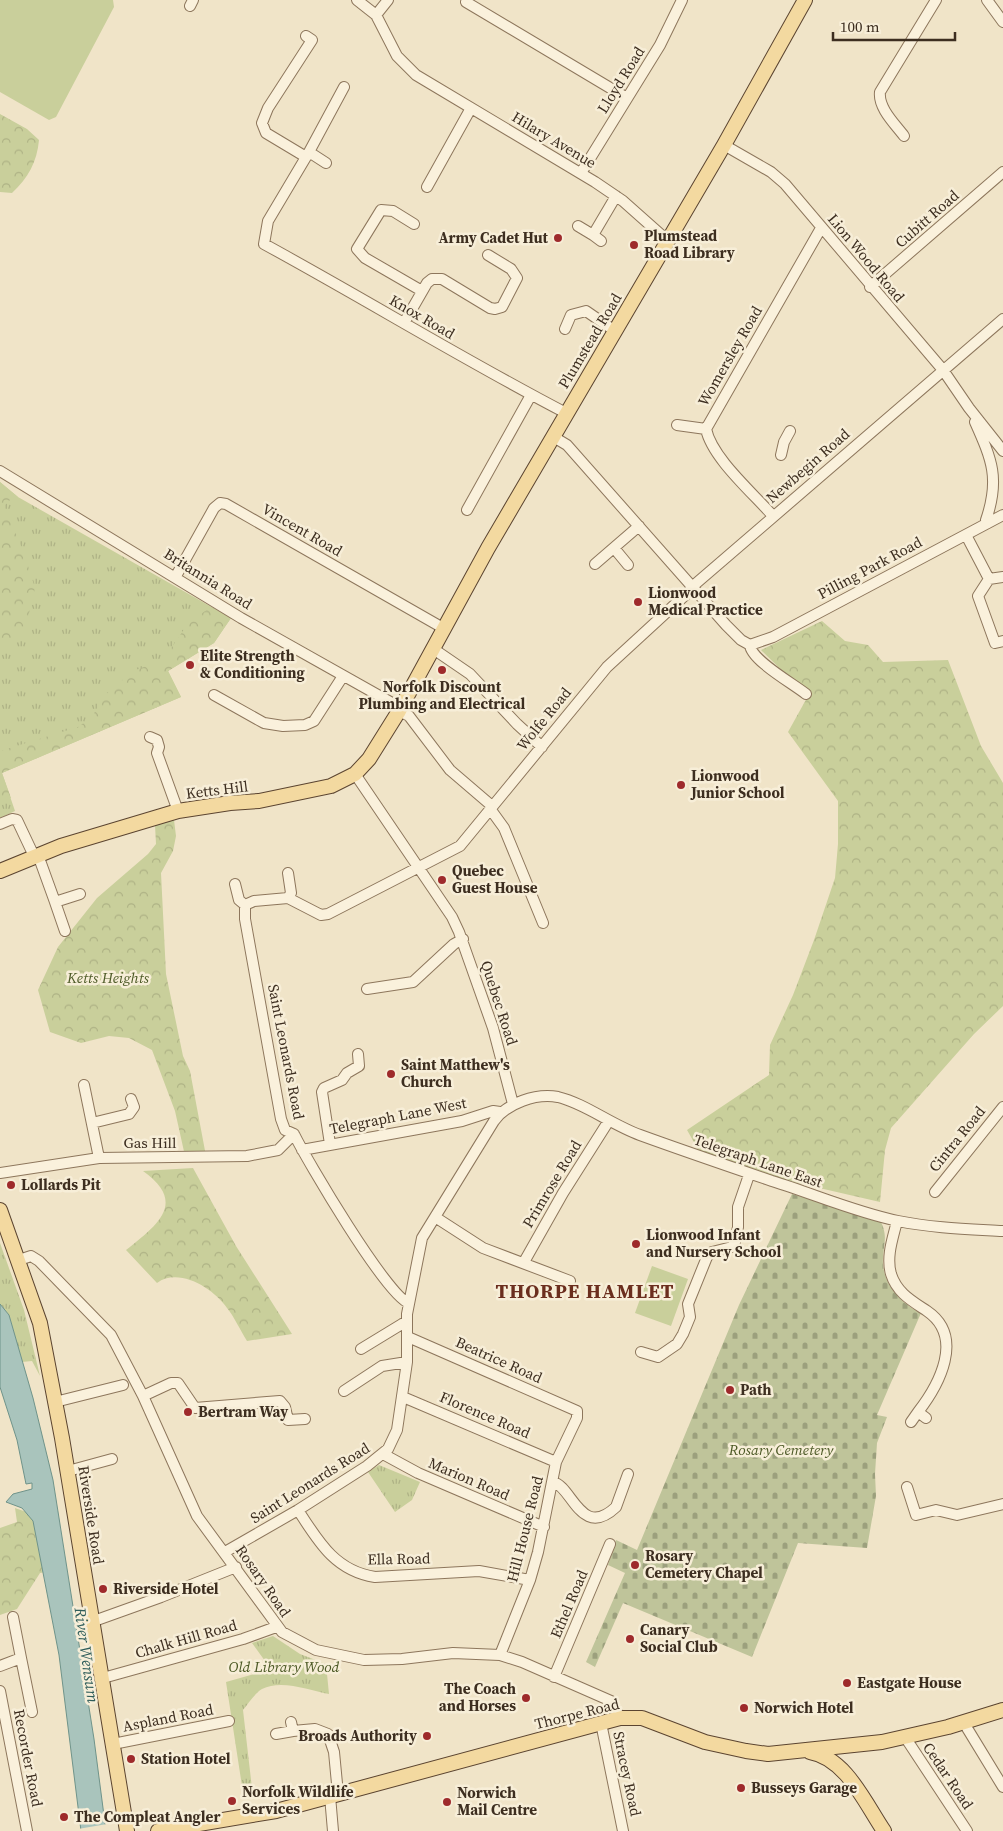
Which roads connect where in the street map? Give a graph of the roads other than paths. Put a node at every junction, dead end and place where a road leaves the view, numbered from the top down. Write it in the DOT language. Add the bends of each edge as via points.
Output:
graph roads {
  1 [pos="357,0"];
  2 [pos="388,0"];
  3 [pos="682,0"];
  4 [pos="805,0"];
  5 [pos="936,0"];
  6 [pos="987,0"];
  7 [pos="466,2"];
  8 [pos="376,15"];
  9 [pos="1003,22"];
  10 [pos="306,36"];
  11 [pos="344,87"];
  12 [pos="627,98"];
  13 [pos="471,108"];
  14 [pos="904,136"];
  15 [pos="724,145"];
  16 [pos="307,155"];
  17 [pos="326,163"];
  18 [pos="1003,172"];
  19 [pos="581,173"];
  20 [pos="427,187"];
  21 [pos="616,196"];
  22 [pos="409,218"];
  23 [pos="578,226"];
  24 [pos="821,228"];
  25 [pos="668,241"];
  26 [pos="493,255"];
  27 [pos="870,288"];
  28 [pos="422,291"];
  29 [pos="1003,319"];
  30 [pos="404,323"];
  31 [pos="564,323"];
  32 [pos="615,331"];
  33 [pos="943,370"];
  34 [pos="532,395"];
  35 [pos="969,408"];
  36 [pos="566,413"];
  37 [pos="677,425"];
  38 [pos="706,428"];
  39 [pos="790,431"];
  40 [pos="552,436"];
  41 [pos="1003,451"];
  42 [pos="781,455"];
  43 [pos="0,472"];
  44 [pos="467,502"];
  45 [pos="1003,515"];
  46 [pos="773,516"];
  47 [pos="988,523"];
  48 [pos="639,526"];
  49 [pos="966,535"];
  50 [pos="614,548"];
  51 [pos="595,564"];
  52 [pos="628,565"];
  53 [pos="176,576"];
  54 [pos="1003,577"];
  55 [pos="989,579"];
  56 [pos="694,587"];
  57 [pos="443,628"];
  58 [pos="1003,641"];
  59 [pos="750,645"];
  60 [pos="432,648"];
  61 [pos="343,676"];
  62 [pos="806,694"];
  63 [pos="214,695"];
  64 [pos="402,707"];
  65 [pos="150,737"];
  66 [pos="542,747"];
  67 [pos="355,774"];
  68 [pos="492,808"];
  69 [pos="178,811"];
  70 [pos="0,824"];
  71 [pos="36,856"];
  72 [pos="419,868"];
  73 [pos="0,872"];
  74 [pos="288,873"];
  75 [pos="235,884"];
  76 [pos="80,894"];
  77 [pos="288,898"];
  78 [pos="55,902"];
  79 [pos="242,902"];
  80 [pos="543,923"];
  81 [pos="65,931"];
  82 [pos="463,939"];
  83 [pos="367,989"];
  84 [pos="358,1054"];
  85 [pos="84,1085"];
  86 [pos="132,1099"];
  87 [pos="513,1104"];
  88 [pos="1003,1107"];
  89 [pos="500,1112"];
  90 [pos="608,1122"];
  91 [pos="92,1123"];
  92 [pos="294,1134"];
  93 [pos="330,1144"];
  94 [pos="302,1150"];
  95 [pos="99,1158"];
  96 [pos="0,1174"];
  97 [pos="749,1175"];
  98 [pos="935,1192"];
  99 [pos="0,1210"];
  100 [pos="435,1217"];
  101 [pos="897,1221"];
  102 [pos="1003,1231"];
  103 [pos="19,1260"];
  104 [pos="524,1262"];
  105 [pos="570,1281"];
  106 [pos="409,1303"];
  107 [pos="407,1324"];
  108 [pos="408,1337"];
  109 [pos="361,1349"];
  110 [pos="641,1352"];
  111 [pos="407,1362"];
  112 [pos="123,1385"];
  113 [pos="344,1391"];
  114 [pos="143,1396"];
  115 [pos="403,1397"];
  116 [pos="55,1402"];
  117 [pos="577,1411"];
  118 [pos="305,1419"];
  119 [pos="911,1422"];
  120 [pos="383,1454"];
  121 [pos="112,1459"];
  122 [pos="556,1462"];
  123 [pos="68,1471"];
  124 [pos="628,1474"];
  125 [pos="553,1482"];
  126 [pos="907,1487"];
  127 [pos="1003,1504"];
  128 [pos="298,1510"];
  129 [pos="544,1527"];
  130 [pos="610,1544"];
  131 [pos="225,1552"];
  132 [pos="236,1567"];
  133 [pos="530,1580"];
  134 [pos="12,1617"];
  135 [pos="94,1621"];
  136 [pos="276,1627"];
  137 [pos="500,1656"];
  138 [pos="21,1658"];
  139 [pos="0,1666"];
  140 [pos="554,1677"];
  141 [pos="103,1678"];
  142 [pos="0,1692"];
  143 [pos="1003,1710"];
  144 [pos="32,1712"];
  145 [pos="620,1718"];
  146 [pos="230,1721"];
  147 [pos="965,1722"];
  148 [pos="601,1723"];
  149 [pos="276,1734"];
  150 [pos="905,1737"];
  151 [pos="113,1744"];
  152 [pos="852,1745"];
  153 [pos="807,1751"];
  154 [pos="846,1774"];
  155 [pos="1003,1788"];
  156 [pos="334,1795"];
  157 [pos="883,1830"];
  158 [pos="27,1831"];
  159 [pos="127,1831"];
  160 [pos="158,1831"];
  161 [pos="333,1831"];
  162 [pos="624,1831"];
  163 [pos="967,1831"];
  1 -- 8 [label="street"];
  2 -- 8 [label="street"];
  3 -- 12 [label="street, Lloyd Road" via="660,45"];
  4 -- 15 [label="main road, Plumstead Road"];
  5 -- 14 [label="street" via="880,92 882,106"];
  6 -- 9 [label="street"];
  7 -- 12 [label="street"];
  8 -- 13 [label="street, Hilary Avenue" via="397,56 416,75"];
  10 -- 16 [label="street" via="312,40 268,108 262,123 266,134"];
  11 -- 16 [label="street"];
  12 -- 19 [label="street, Lloyd Road"];
  13 -- 19 [label="street, Hilary Avenue"];
  13 -- 20 [label="street"];
  15 -- 24 [label="street, Lion Wood Road" via="778,178"];
  15 -- 25 [label="main road, Plumstead Road"];
  16 -- 17 [label="street"];
  16 -- 30 [label="street, Knox Road" via="268,221 264,244"];
  18 -- 27 [label="street, Cubitt Road"];
  19 -- 21 [label="street, Hilary Avenue"];
  21 -- 23 [label="street" via="597,238"];
  21 -- 25 [label="street, Hilary Avenue"];
  22 -- 28 [label="street" via="381,210 357,249 365,258"];
  24 -- 27 [label="street, Lion Wood Road"];
  24 -- 38 [label="street, Womersley Road"];
  25 -- 32 [label="main road, Plumstead Road"];
  26 -- 28 [label="street" via="515,272 517,278 509,297 499,309 490,308 442,279 432,279"];
  27 -- 33 [label="street, Lion Wood Road"];
  28 -- 30 [label="street"];
  29 -- 33 [label="street, Newbegin Road"];
  30 -- 34 [label="street, Knox Road"];
  31 -- 32 [label="street" via="576,312 586,311"];
  32 -- 36 [label="main road, Plumstead Road"];
  33 -- 35 [label="street, Lion Wood Road"];
  33 -- 46 [label="street, Newbegin Road"];
  34 -- 36 [label="street, Knox Road"];
  34 -- 44 [label="street"];
  35 -- 41 [label="street, Lion Wood Road"];
  35 -- 47 [label="street, Lion Wood Road" via="992,468 995,487 986,520"];
  36 -- 40 [label="main road, Plumstead Road"];
  37 -- 38 [label="street"];
  38 -- 46 [label="street, Womersley Road" via="716,451"];
  39 -- 42 [label="street"];
  40 -- 48 [label="street" via="567,445"];
  40 -- 57 [label="main road, Plumstead Road"];
  43 -- 53 [label="street, Britannia Road"];
  45 -- 47 [label="street, Pilling Park Road"];
  46 -- 56 [label="street, Newbegin Road"];
  47 -- 49 [label="street, Pilling Park Road"];
  48 -- 50 [label="street"];
  48 -- 56 [label="street"];
  49 -- 55 [label="street"];
  49 -- 59 [label="street, Pilling Park Road" via="773,638"];
  50 -- 51 [label="street"];
  50 -- 52 [label="street"];
  53 -- 57 [label="street, Vincent Road" via="214,508 220,503 226,504"];
  53 -- 61 [label="street, Britannia Road" via="241,618"];
  54 -- 55 [label="street"];
  55 -- 58 [label="street" via="978,596 996,643"];
  56 -- 59 [label="street" via="734,635"];
  56 -- 66 [label="street, Wolfe Road" via="612,661"];
  57 -- 60 [label="main road, Plumstead Road"];
  59 -- 62 [label="street" via="750,651 758,659"];
  60 -- 64 [label="main road, Plumstead Road"];
  60 -- 66 [label="street" via="470,674"];
  61 -- 63 [label="street" via="314,721 305,725 264,723"];
  61 -- 64 [label="street, Britannia Road"];
  64 -- 67 [label="main road, Ketts Hill" via="369,759"];
  64 -- 68 [label="street, Britannia Road" via="450,770"];
  65 -- 69 [label="street" via="157,740 157,753"];
  66 -- 68 [label="street, Wolfe Road"];
  67 -- 69 [label="main road, Ketts Hill" via="331,786 297,795"];
  67 -- 72 [label="street, Quebec Road"];
  68 -- 72 [label="street, Wolfe Road" via="460,846"];
  68 -- 80 [label="street, Britannia Road" via="504,828"];
  69 -- 71 [label="main road, Ketts Hill"];
  70 -- 71 [label="street" via="17,820"];
  71 -- 73 [label="main road, Ketts Hill"];
  71 -- 78 [label="street"];
  72 -- 77 [label="street" via="328,914 321,915"];
  72 -- 82 [label="street, Quebec Road"];
  74 -- 77 [label="street" via="291,892"];
  75 -- 79 [label="street, Saint Leonards Road"];
  76 -- 78 [label="street"];
  77 -- 79 [label="street"];
  78 -- 81 [label="street"];
  79 -- 92 [label="street, Saint Leonards Road" via="281,1119 285,1130"];
  82 -- 83 [label="street" via="413,982"];
  82 -- 87 [label="street, Quebec Road"];
  84 -- 93 [label="street" via="359,1066 322,1092"];
  85 -- 91 [label="street"];
  86 -- 91 [label="street" via="134,1107 129,1114"];
  87 -- 89 [label="street"];
  87 -- 90 [label="street, Telegraph Lane East" via="556,1097 574,1102"];
  88 -- 98 [label="street, Cintra Road"];
  89 -- 93 [label="street, Telegraph Lane West"];
  89 -- 100 [label="street"];
  90 -- 97 [label="street, Telegraph Lane East"];
  90 -- 104 [label="street, Primrose Road"];
  91 -- 95 [label="street"];
  92 -- 94 [label="street, Saint Leonards Road"];
  92 -- 95 [label="street, Gas Hill" via="278,1150 247,1156"];
  93 -- 94 [label="street, Telegraph Lane West"];
  94 -- 106 [label="street, Saint Leonards Road" via="345,1224 395,1291"];
  95 -- 96 [label="street, Gas Hill"];
  97 -- 101 [label="street, Telegraph Lane East"];
  97 -- 110 [label="street" via="738,1207 735,1242 732,1247 712,1252 707,1257 688,1304 690,1317 684,1334 677,1344 658,1357"];
  99 -- 103 [label="main road, Riverside Road"];
  100 -- 104 [label="street" via="483,1248"];
  100 -- 106 [label="street" via="422,1238"];
  101 -- 102 [label="street, Telegraph Lane East"];
  101 -- 119 [label="street" via="889,1256 894,1281 909,1299 937,1320 946,1345 942,1372 935,1388 922,1415"];
  103 -- 114 [label="street, Rosary Road" via="31,1256 39,1261 111,1335"];
  103 -- 116 [label="main road, Riverside Road" via="40,1323"];
  104 -- 105 [label="street"];
  106 -- 107 [label="street, Saint Leonards Road"];
  107 -- 108 [label="street, Saint Leonards Road"];
  107 -- 109 [label="street"];
  108 -- 111 [label="street, Saint Leonards Road"];
  108 -- 117 [label="street, Beatrice Road"];
  111 -- 113 [label="street" via="382,1366"];
  111 -- 115 [label="street, Saint Leonards Road"];
  112 -- 116 [label="street"];
  114 -- 118 [label="street" via="178,1383 195,1408 280,1401 288,1420"];
  114 -- 131 [label="street, Rosary Road" via="194,1510"];
  115 -- 120 [label="street, Saint Leonards Road" via="398,1430"];
  115 -- 122 [label="street, Florence Road"];
  116 -- 123 [label="main road, Riverside Road"];
  117 -- 122 [label="street, Hill House Road" via="577,1418"];
  120 -- 128 [label="street, Saint Leonards Road"];
  120 -- 129 [label="street, Marion Road" via="418,1473"];
  121 -- 123 [label="street"];
  122 -- 125 [label="street, Hill House Road"];
  123 -- 135 [label="main road, Riverside Road"];
  124 -- 125 [label="street" via="616,1508 599,1516 581,1512 561,1485"];
  125 -- 129 [label="street, Hill House Road"];
  126 -- 127 [label="street" via="916,1515 936,1510 957,1515"];
  128 -- 131 [label="street, Saint Leonards Road"];
  128 -- 133 [label="street, Ella Road" via="326,1551 358,1574 375,1577 479,1572"];
  129 -- 133 [label="street, Hill House Road"];
  130 -- 140 [label="street, Ethel Road"];
  131 -- 132 [label="street, Rosary Road"];
  132 -- 135 [label="street"];
  132 -- 136 [label="street, Rosary Road"];
  133 -- 137 [label="street, Hill House Road"];
  134 -- 138 [label="street"];
  135 -- 141 [label="main road, Riverside Road"];
  136 -- 137 [label="street, Rosary Road" via="316,1650 358,1660 460,1653"];
  136 -- 141 [label="street, Chalk Hill Road"];
  137 -- 140 [label="street, Rosary Road"];
  138 -- 139 [label="street"];
  138 -- 144 [label="street"];
  140 -- 145 [label="street, Rosary Road" via="611,1701"];
  141 -- 151 [label="main road, Riverside Road"];
  142 -- 158 [label="street, Recorder Road"];
  143 -- 147 [label="main road, Thorpe Road"];
  145 -- 148 [label="main road, Thorpe Road"];
  145 -- 153 [label="main road, Thorpe Road" via="642,1718 682,1735 746,1752"];
  146 -- 151 [label="street, Aspland Road"];
  147 -- 150 [label="main road, Thorpe Road"];
  147 -- 155 [label="street"];
  148 -- 156 [label="main road, Thorpe Road"];
  148 -- 162 [label="street, Stracey Road"];
  149 -- 156 [label="street" via="292,1727 328,1734 334,1752"];
  150 -- 152 [label="main road, Thorpe Road"];
  150 -- 163 [label="street, Cedar Road"];
  151 -- 159 [label="main road, Riverside Road"];
  152 -- 153 [label="main road, Thorpe Road"];
  152 -- 154 [label="main road" via="839,1755"];
  153 -- 154 [label="main road" via="825,1755"];
  154 -- 157 [label="main road"];
  156 -- 160 [label="main road, Thorpe Road" via="252,1816"];
  156 -- 161 [label="street"];
}
